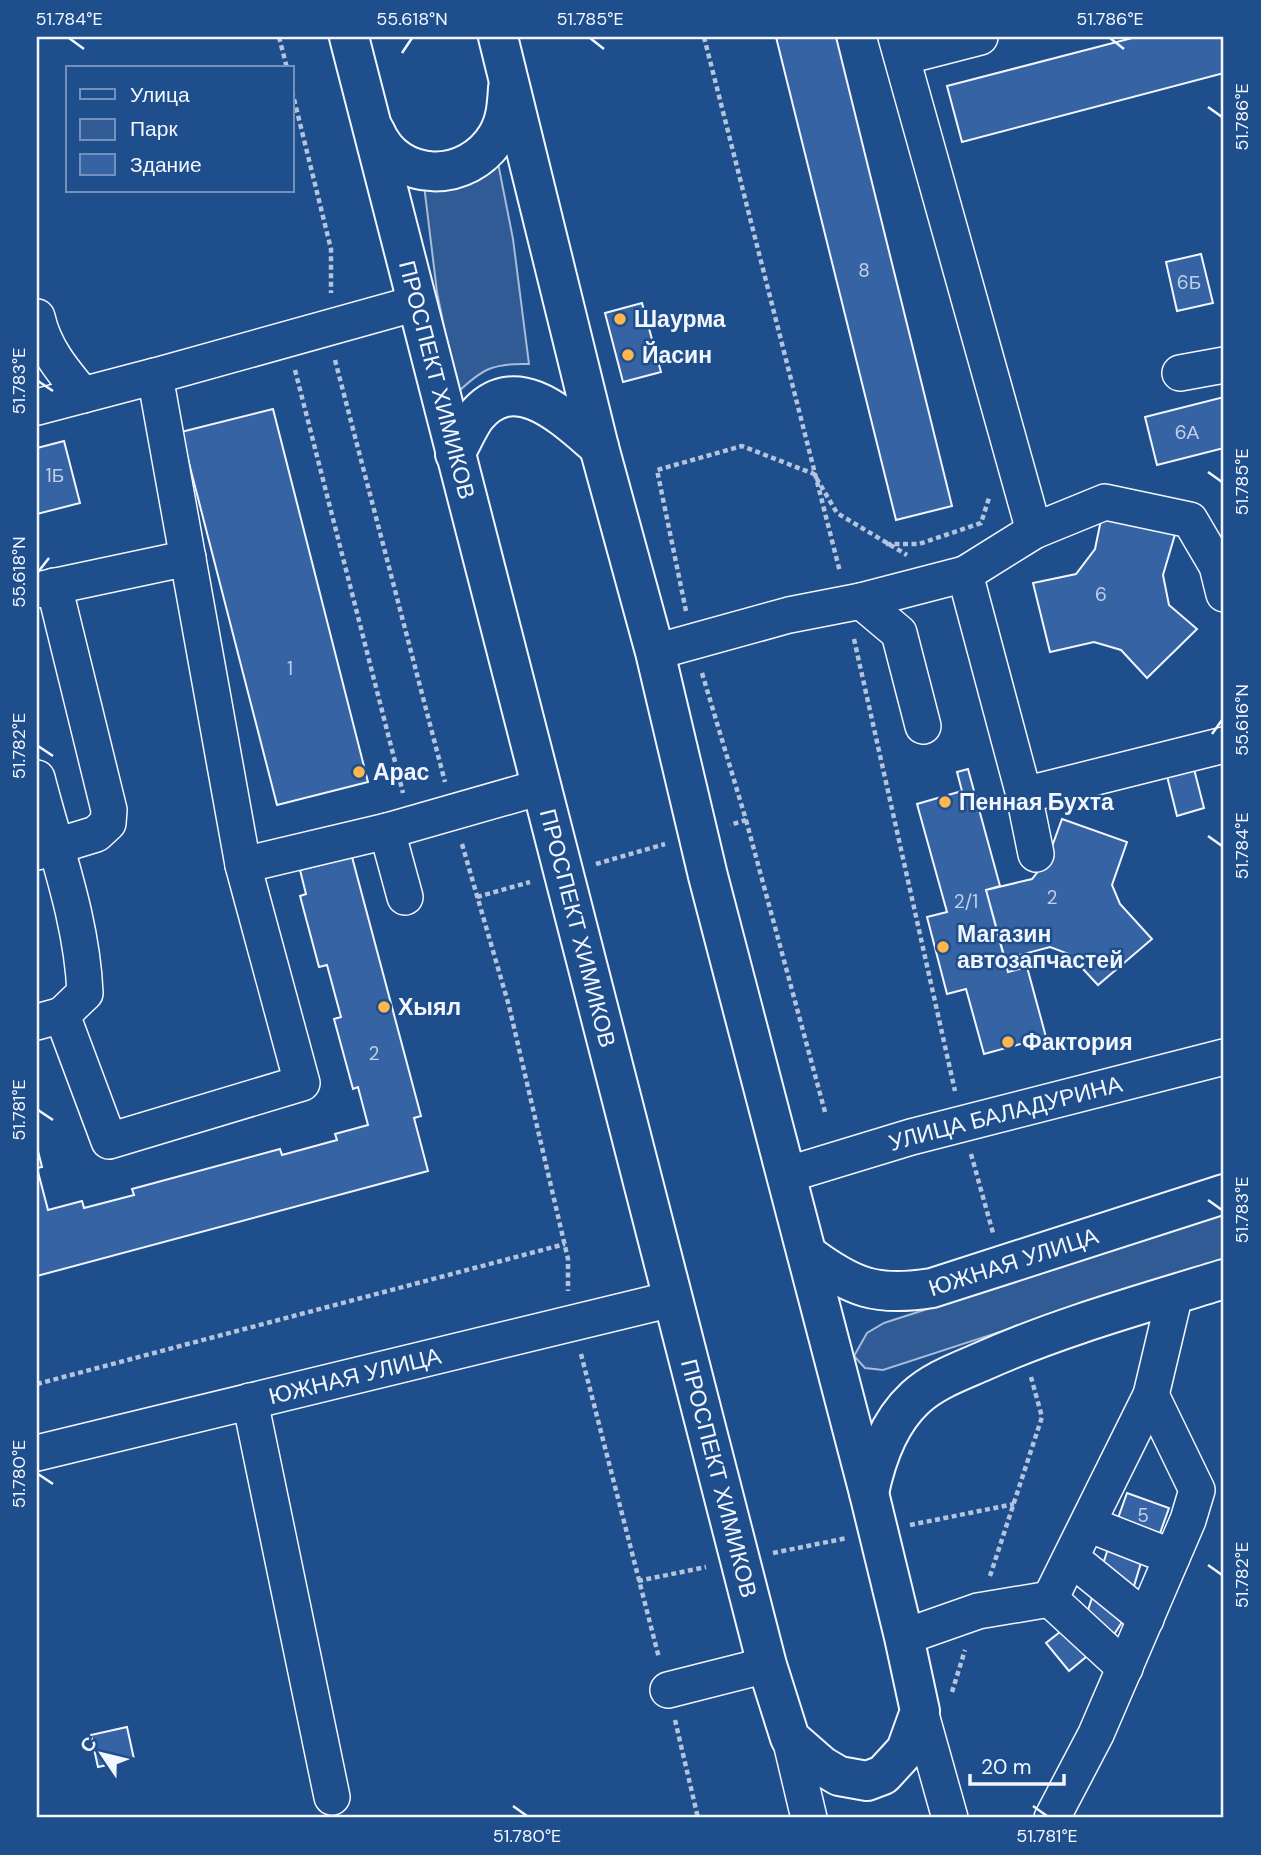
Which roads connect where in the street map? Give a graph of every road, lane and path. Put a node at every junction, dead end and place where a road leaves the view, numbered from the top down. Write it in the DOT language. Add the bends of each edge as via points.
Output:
graph roads {
  1 [pos="279,37"];
  2 [pos="349,37"];
  3 [pos="498,37"];
  4 [pos="704,37"];
  5 [pos="980,37"];
  6 [pos="899,47"];
  7 [pos="286,66"];
  8 [pos="509,78"];
  9 [pos="294,100"];
  10 [pos="369,116"];
  11 [pos="417,303"];
  12 [pos="37,317"];
  13 [pos="330,327"];
  14 [pos="292,356"];
  15 [pos="1224,365"];
  16 [pos="1180,373"];
  17 [pos="155,376"];
  18 [pos="83,395"];
  19 [pos="37,407"];
  20 [pos="599,447"];
  21 [pos="455,454"];
  22 [pos="814,474"];
  23 [pos="986,484"];
  24 [pos="1034,531"];
  25 [pos="886,544"];
  26 [pos="188,558"];
  27 [pos="957,575"];
  28 [pos="46,588"];
  29 [pos="1224,594"];
  30 [pos="854,603"];
  31 [pos="655,652"];
  32 [pos="923,726"];
  33 [pos="1224,745"];
  34 [pos="37,778"];
  35 [pos="541,787"];
  36 [pos="1024,795"];
  37 [pos="453,812"];
  38 [pos="746,820"];
  39 [pos="399,827"];
  40 [pos="46,850"];
  41 [pos="1036,854"];
  42 [pos="243,865"];
  43 [pos="405,897"];
  44 [pos="49,1019"];
  45 [pos="1224,1056"];
  46 [pos="825,1112"];
  47 [pos="962,1124"];
  48 [pos="786,1175"];
  49 [pos="1224,1194"];
  50 [pos="565,1244"];
  51 [pos="807,1254"];
  52 [pos="1002,1263"];
  53 [pos="1224,1279"];
  54 [pos="1175,1294"];
  55 [pos="672,1299"];
  56 [pos="573,1323"];
  57 [pos="1022,1344"];
  58 [pos="37,1384"];
  59 [pos="1151,1395"];
  60 [pos="256,1399"];
  61 [pos="37,1453"];
  62 [pos="869,1493"];
  63 [pos="1014,1504"];
  64 [pos="1088,1524"];
  65 [pos="877,1532"];
  66 [pos="1071,1558"];
  67 [pos="1172,1558"];
  68 [pos="739,1560"];
  69 [pos="1051,1599"];
  70 [pos="978,1611"];
  71 [pos="1146,1619"];
  72 [pos="904,1637"];
  73 [pos="767,1665"];
  74 [pos="1125,1668"];
  75 [pos="668,1690"];
  76 [pos="935,1706"];
  77 [pos="790,1738"];
  78 [pos="337,1795"];
  79 [pos="809,1818"];
  80 [pos="950,1818"];
  81 [pos="1052,1818"];
  1 -- 7 [label="path"];
  2 -- 10 [label="main road, ПРОСПЕКТ ХИМИКОВ"];
  3 -- 8 [label="main road"];
  4 -- 22 [label="path"];
  5 -- 6 [label="street"];
  6 -- 24 [label="street"];
  8 -- 10 [label="main road" via="508,107 498,134 479,156 454,169 425,171 398,162 381,145"];
  8 -- 20 [label="main road"];
  9 -- 13 [label="path" via="331,249"];
  10 -- 11 [label="main road, ПРОСПЕКТ ХИМИКОВ"];
  11 -- 13 [label="street"];
  11 -- 21 [label="main road, ПРОСПЕКТ ХИМИКОВ"];
  12 -- 18 [label="street" via="42,337 59,366"];
  13 -- 17 [label="street"];
  13 -- 37 [label="path"];
  14 -- 39 [label="path"];
  15 -- 16 [label="street"];
  17 -- 18 [label="street"];
  17 -- 26 [label="street"];
  18 -- 19 [label="street"];
  20 -- 21 [label="main road" via="549,406 521,396 493,400 475,417"];
  20 -- 31 [label="main road"];
  21 -- 35 [label="main road, ПРОСПЕКТ ХИМИКОВ"];
  22 -- 25 [label="path" via="837,513"];
  22 -- 30 [label="path"];
  23 -- 25 [label="path" via="990,497 981,523 919,544"];
  24 -- 27 [label="street"];
  24 -- 29 [label="street" via="1105,502 1190,520 1217,566"];
  25 -- 27 [label="path"];
  26 -- 28 [label="street"];
  26 -- 42 [label="street"];
  27 -- 30 [label="street"];
  27 -- 36 [label="street"];
  28 -- 40 [label="street" via="109,810 108,822 96,834"];
  30 -- 31 [label="street" via="789,615"];
  30 -- 32 [label="street" via="899,633"];
  30 -- 47 [label="path"];
  31 -- 48 [label="main road"];
  33 -- 36 [label="street"];
  34 -- 40 [label="street"];
  35 -- 37 [label="street"];
  35 -- 55 [label="main road, ПРОСПЕКТ ХИМИКОВ"];
  36 -- 41 [label="street"];
  37 -- 39 [label="street"];
  37 -- 50 [label="path" via="509,1006"];
  38 -- 46 [label="path"];
  39 -- 42 [label="street"];
  39 -- 43 [label="street"];
  40 -- 44 [label="street" via="77,920 85,981 85,993"];
  42 -- 44 [label="street" via="302,1083 109,1141"];
  45 -- 47 [label="street, УЛИЦА БАЛАДУРИНА"];
  47 -- 48 [label="street, УЛИЦА БАЛАДУРИНА"];
  47 -- 52 [label="path"];
  48 -- 51 [label="main road"];
  49 -- 52 [label="main road, ЮЖНАЯ УЛИЦА"];
  50 -- 56 [label="path"];
  50 -- 58 [label="path"];
  51 -- 52 [label="main road, ЮЖНАЯ УЛИЦА" via="834,1274 863,1287 898,1294 932,1288"];
  51 -- 62 [label="main road"];
  53 -- 54 [label="main road"];
  54 -- 57 [label="main road"];
  54 -- 59 [label="street"];
  55 -- 56 [label="street, ЮЖНАЯ УЛИЦА"];
  55 -- 68 [label="main road, ПРОСПЕКТ ХИМИКОВ"];
  56 -- 60 [label="street, ЮЖНАЯ УЛИЦА"];
  56 -- 68 [label="path" via="639,1581"];
  57 -- 62 [label="main road" via="945,1378 915,1398 891,1429 876,1461"];
  57 -- 63 [label="path" via="1042,1417"];
  59 -- 64 [label="street"];
  59 -- 67 [label="street" via="1198,1490"];
  60 -- 61 [label="street, ЮЖНАЯ УЛИЦА"];
  60 -- 78 [label="street"];
  62 -- 65 [label="main road"];
  63 -- 65 [label="path"];
  63 -- 70 [label="path"];
  64 -- 66 [label="street"];
  64 -- 67 [label="street"];
  65 -- 68 [label="path"];
  65 -- 72 [label="main road"];
  66 -- 69 [label="street"];
  66 -- 71 [label="street"];
  67 -- 71 [label="street"];
  68 -- 73 [label="main road, ПРОСПЕКТ ХИМИКОВ"];
  69 -- 70 [label="street"];
  69 -- 74 [label="street"];
  70 -- 72 [label="street"];
  70 -- 76 [label="path"];
  71 -- 74 [label="street"];
  72 -- 76 [label="main road"];
  73 -- 75 [label="street"];
  73 -- 77 [label="main road, ПРОСПЕКТ ХИМИКОВ"];
  74 -- 81 [label="street"];
  76 -- 77 [label="main road" via="896,1765 867,1781 839,1776"];
  76 -- 80 [label="street"];
  77 -- 79 [label="street, ПРОСПЕКТ ХИМИКОВ"];
}
